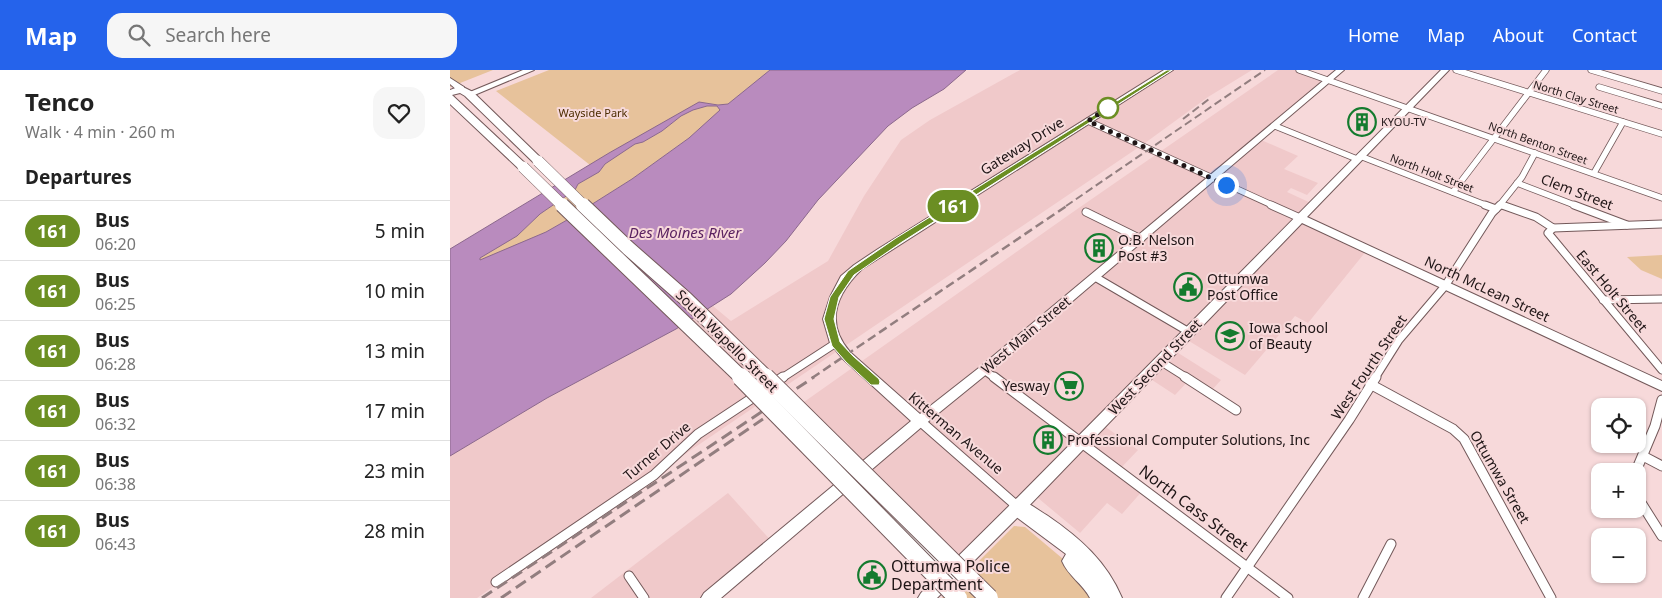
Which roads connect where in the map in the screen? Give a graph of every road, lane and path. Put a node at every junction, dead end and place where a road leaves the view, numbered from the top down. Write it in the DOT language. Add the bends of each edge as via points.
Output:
graph roads {
  1 [pos="510,70"];
  2 [pos="530,70"];
  3 [pos="1169,70"];
  4 [pos="1298,70"];
  5 [pos="1340,70"];
  6 [pos="1445,70"];
  7 [pos="1456,70"];
  8 [pos="1546,70"];
  9 [pos="1591,70"];
  10 [pos="450,80"];
  11 [pos="1328,80"];
  12 [pos="1599,87"];
  13 [pos="1662,91"];
  14 [pos="465,92"];
  15 [pos="1529,93"];
  16 [pos="451,98"];
  17 [pos="1662,106"];
  18 [pos="1407,108"];
  19 [pos="1088,121"];
  20 [pos="1622,122"];
  21 [pos="1275,126"];
  22 [pos="1662,134"];
  23 [pos="1494,138"];
  24 [pos="1535,153"];
  25 [pos="1359,157"];
  26 [pos="1594,174"];
  27 [pos="1213,178"];
  28 [pos="1517,183"];
  29 [pos="1453,192"];
  30 [pos="1662,198"];
  31 [pos="1499,207"];
  32 [pos="1086,212"];
  33 [pos="1300,218"];
  34 [pos="1662,224"];
  35 [pos="1628,226"];
  36 [pos="1553,228"];
  37 [pos="1141,239"];
  38 [pos="1095,277"];
  39 [pos="1445,286"];
  40 [pos="1662,299"];
  41 [pos="1604,300"];
  42 [pos="1189,332"];
  43 [pos="836,343"];
  44 [pos="1160,361"];
  45 [pos="984,370"];
  46 [pos="1662,370"];
  47 [pos="875,382"];
  48 [pos="1370,384"];
  49 [pos="1662,386"];
  50 [pos="1662,400"];
  51 [pos="1236,410"];
  52 [pos="787,414"];
  53 [pos="920,421"];
  54 [pos="1081,442"];
  55 [pos="1643,456"];
  56 [pos="1640,463"];
  57 [pos="1662,466"];
  58 [pos="852,478"];
  59 [pos="1018,507"];
  60 [pos="1646,511"];
  61 [pos="1662,536"];
  62 [pos="1391,544"];
  63 [pos="1247,567"];
  64 [pos="949,574"];
  65 [pos="629,576"];
  66 [pos="496,582"];
  67 [pos="644,598"];
  68 [pos="709,598"];
  69 [pos="926,598"];
  70 [pos="958,598"];
  71 [pos="989,598"];
  72 [pos="1101,598"];
  73 [pos="1112,598"];
  74 [pos="1226,598"];
  75 [pos="1288,598"];
  76 [pos="1363,598"];
  77 [pos="1551,598"];
  1 -- 14 [label="main road"];
  2 -- 14 [label="main road"];
  3 -- 19 [label="main road, Gateway Drive"];
  4 -- 11 [label="street, North Benton Street"];
  5 -- 11 [label="main road, West Main Street"];
  6 -- 18 [label="main road, West Second Street"];
  7 -- 15 [label="street, North Clay Street"];
  8 -- 15 [label="street"];
  9 -- 13 [label="street"];
  10 -- 14 [label="main road"];
  11 -- 18 [label="street, North Benton Street"];
  11 -- 21 [label="main road, West Main Street"];
  12 -- 17 [label="street"];
  14 -- 16 [label="highway"];
  14 -- 71 [label="highway, South Wapello Street, bridge" via="686,299"];
  15 -- 20 [label="street, North Clay Street"];
  15 -- 23 [label="street"];
  16 -- 70 [label="highway, South Wapello Street, bridge" via="750,386"];
  18 -- 23 [label="street, North Benton Street"];
  18 -- 25 [label="main road, West Second Street"];
  19 -- 27 [label="street"];
  19 -- 43 [label="main road, Gateway Drive" via="851,273 835,297 829,319"];
  20 -- 22 [label="street, North Clay Street"];
  20 -- 26 [label="street"];
  21 -- 25 [label="street, North Holt Street"];
  21 -- 27 [label="main road, West Main Street"];
  23 -- 24 [label="street, North Benton Street"];
  23 -- 29 [label="street"];
  24 -- 26 [label="street, North Benton Street"];
  24 -- 28 [label="street, West Fourth Street"];
  25 -- 29 [label="street, North Holt Street"];
  25 -- 33 [label="main road, West Second Street"];
  26 -- 30 [label="street, North Benton Street"];
  27 -- 33 [label="street"];
  27 -- 37 [label="main road, West Main Street"];
  28 -- 31 [label="street, West Fourth Street"];
  28 -- 35 [label="street, Clem Street"];
  29 -- 31 [label="street, North Holt Street"];
  31 -- 36 [label="street, North Holt Street" via="1536,217"];
  31 -- 39 [label="street, West Fourth Street"];
  32 -- 37 [label="street"];
  33 -- 39 [label="main road, North McLean Street"];
  33 -- 42 [label="main road, West Second Street"];
  34 -- 35 [label="street"];
  35 -- 36 [label="street"];
  36 -- 41 [label="street, East Holt Street" via="1548,233"];
  37 -- 38 [label="main road, West Main Street"];
  38 -- 42 [label="street"];
  38 -- 45 [label="main road, West Main Street"];
  39 -- 48 [label="street, West Fourth Street" via="1400,340"];
  39 -- 49 [label="main road, North McLean Street"];
  40 -- 41 [label="street"];
  41 -- 46 [label="street, East Holt Street"];
  42 -- 44 [label="main road, West Second Street"];
  43 -- 47 [label="main road, Gateway Drive"];
  43 -- 66 [label="street, Turner Drive" via="698,434 654,475"];
  44 -- 51 [label="street"];
  44 -- 54 [label="main road, West Second Street"];
  45 -- 53 [label="main road, West Main Street"];
  45 -- 54 [label="street, North Cass Street"];
  47 -- 53 [label="main road, Kitterman Avenue"];
  48 -- 63 [label="street, West Fourth Street" via="1349,420"];
  48 -- 77 [label="street, Ottumwa Street" via="1453,429 1464,439"];
  50 -- 55 [label="street"];
  52 -- 58 [label="street"];
  53 -- 58 [label="main road, West Main Street"];
  53 -- 59 [label="street, Kitterman Avenue"];
  54 -- 59 [label="main road, West Second Street"];
  54 -- 63 [label="street, North Cass Street"];
  55 -- 56 [label="street"];
  55 -- 57 [label="street"];
  58 -- 64 [label="street"];
  58 -- 68 [label="main road, West Main Street"];
  59 -- 64 [label="main road, West Second Street"];
  59 -- 72 [label="highway" via="1040,533 1082,569"];
  59 -- 73 [label="highway" via="1040,521 1095,568"];
  60 -- 61 [label="street"];
  62 -- 76 [label="street"];
  63 -- 74 [label="street, West Fourth Street"];
  63 -- 75 [label="street, North Cass Street"];
  64 -- 69 [label="main road, West Second Street"];
  65 -- 67 [label="street"];
}
